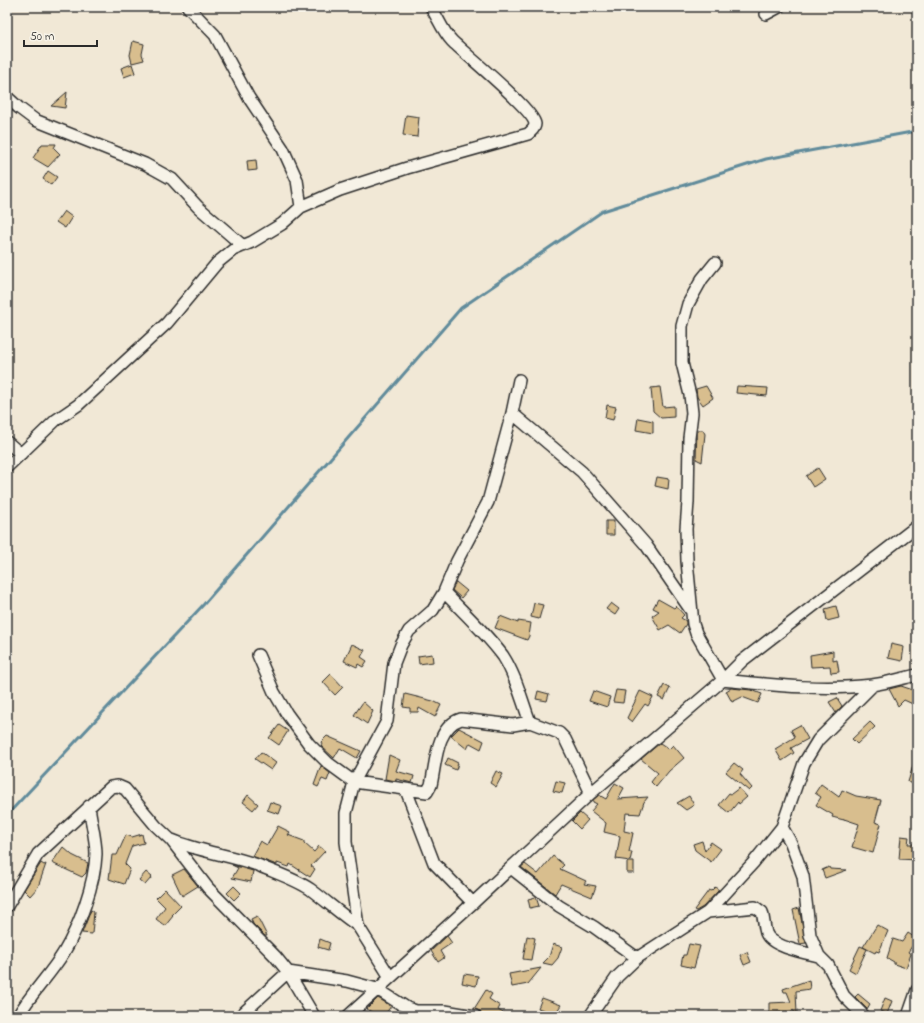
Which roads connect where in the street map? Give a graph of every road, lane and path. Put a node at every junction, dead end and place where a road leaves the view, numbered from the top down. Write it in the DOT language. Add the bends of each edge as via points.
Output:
graph roads {
  1 [pos="188,7"];
  2 [pos="431,7"];
  3 [pos="780,7"];
  4 [pos="766,14"];
  5 [pos="8,99"];
  6 [pos="301,207"];
  7 [pos="243,246"];
  8 [pos="715,263"];
  9 [pos="519,380"];
  10 [pos="512,413"];
  11 [pos="7,442"];
  12 [pos="21,454"];
  13 [pos="7,467"];
  14 [pos="917,526"];
  15 [pos="444,592"];
  16 [pos="692,612"];
  17 [pos="258,655"];
  18 [pos="917,675"];
  19 [pos="723,680"];
  20 [pos="873,685"];
  21 [pos="530,722"];
  22 [pos="354,782"];
  23 [pos="406,790"];
  24 [pos="591,793"];
  25 [pos="89,806"];
  26 [pos="782,827"];
  27 [pos="171,840"];
  28 [pos="511,868"];
  29 [pos="473,904"];
  30 [pos="7,906"];
  31 [pos="708,912"];
  32 [pos="358,926"];
  33 [pos="819,956"];
  34 [pos="637,958"];
  35 [pos="288,972"];
  36 [pos="390,977"];
  37 [pos="377,989"];
  38 [pos="917,990"];
  39 [pos="18,1016"];
  40 [pos="240,1016"];
  41 [pos="314,1016"];
  42 [pos="348,1016"];
  43 [pos="475,1016"];
  44 [pos="590,1016"];
  45 [pos="864,1016"];
  46 [pos="908,1016"];
  1 -- 6 [label="street" via="215,35 249,98 283,149 297,180"];
  2 -- 6 [label="street" via="451,40 491,75 530,115 535,124 534,129 528,134 340,190"];
  3 -- 4 [label="street"];
  5 -- 7 [label="street" via="36,120 139,161 172,179"];
  6 -- 7 [label="street" via="282,224"];
  7 -- 12 [label="street" via="233,250 217,263 167,323"];
  8 -- 16 [label="street" via="702,279 688,304 682,326 682,363 692,414 686,529"];
  9 -- 10 [label="street"];
  10 -- 15 [label="street" via="488,502"];
  10 -- 16 [label="street" via="582,472 646,545"];
  11 -- 12 [label="street"];
  12 -- 13 [label="street"];
  14 -- 19 [label="street" via="742,661"];
  15 -- 21 [label="street" via="503,657"];
  15 -- 22 [label="street" via="433,610 409,631 402,645 394,663 387,721"];
  16 -- 19 [label="street" via="696,633"];
  17 -- 22 [label="street" via="274,692 305,738 328,763"];
  18 -- 20 [label="street"];
  19 -- 20 [label="street" via="826,687"];
  19 -- 24 [label="street"];
  20 -- 26 [label="street" via="818,740 804,763"];
  21 -- 23 [label="street" via="513,726 456,720 441,737 431,785 427,792"];
  21 -- 24 [label="street" via="559,733 565,739"];
  22 -- 23 [label="street"];
  22 -- 32 [label="street" via="346,813 346,842"];
  23 -- 29 [label="street" via="434,863"];
  24 -- 28 [label="street"];
  25 -- 27 [label="street" via="111,787 118,786 125,789"];
  25 -- 30 [label="street" via="38,854"];
  25 -- 39 [label="street" via="96,853 94,877 87,898 64,952"];
  26 -- 31 [label="street"];
  26 -- 33 [label="street" via="803,876 810,935"];
  27 -- 32 [label="street" via="192,849 259,866 292,881 309,889"];
  27 -- 35 [label="street" via="208,888"];
  28 -- 29 [label="street"];
  28 -- 34 [label="street" via="559,906"];
  29 -- 36 [label="street"];
  31 -- 33 [label="street" via="755,907 762,912 769,939 794,950"];
  31 -- 34 [label="street"];
  32 -- 36 [label="street"];
  33 -- 45 [label="street" via="828,965 844,996"];
  34 -- 44 [label="street" via="617,977"];
  35 -- 37 [label="street"];
  35 -- 40 [label="street"];
  35 -- 41 [label="street"];
  36 -- 37 [label="street"];
  37 -- 42 [label="street"];
  37 -- 43 [label="street" via="403,1006 416,1011 445,1011"];
  38 -- 46 [label="street"];
}
